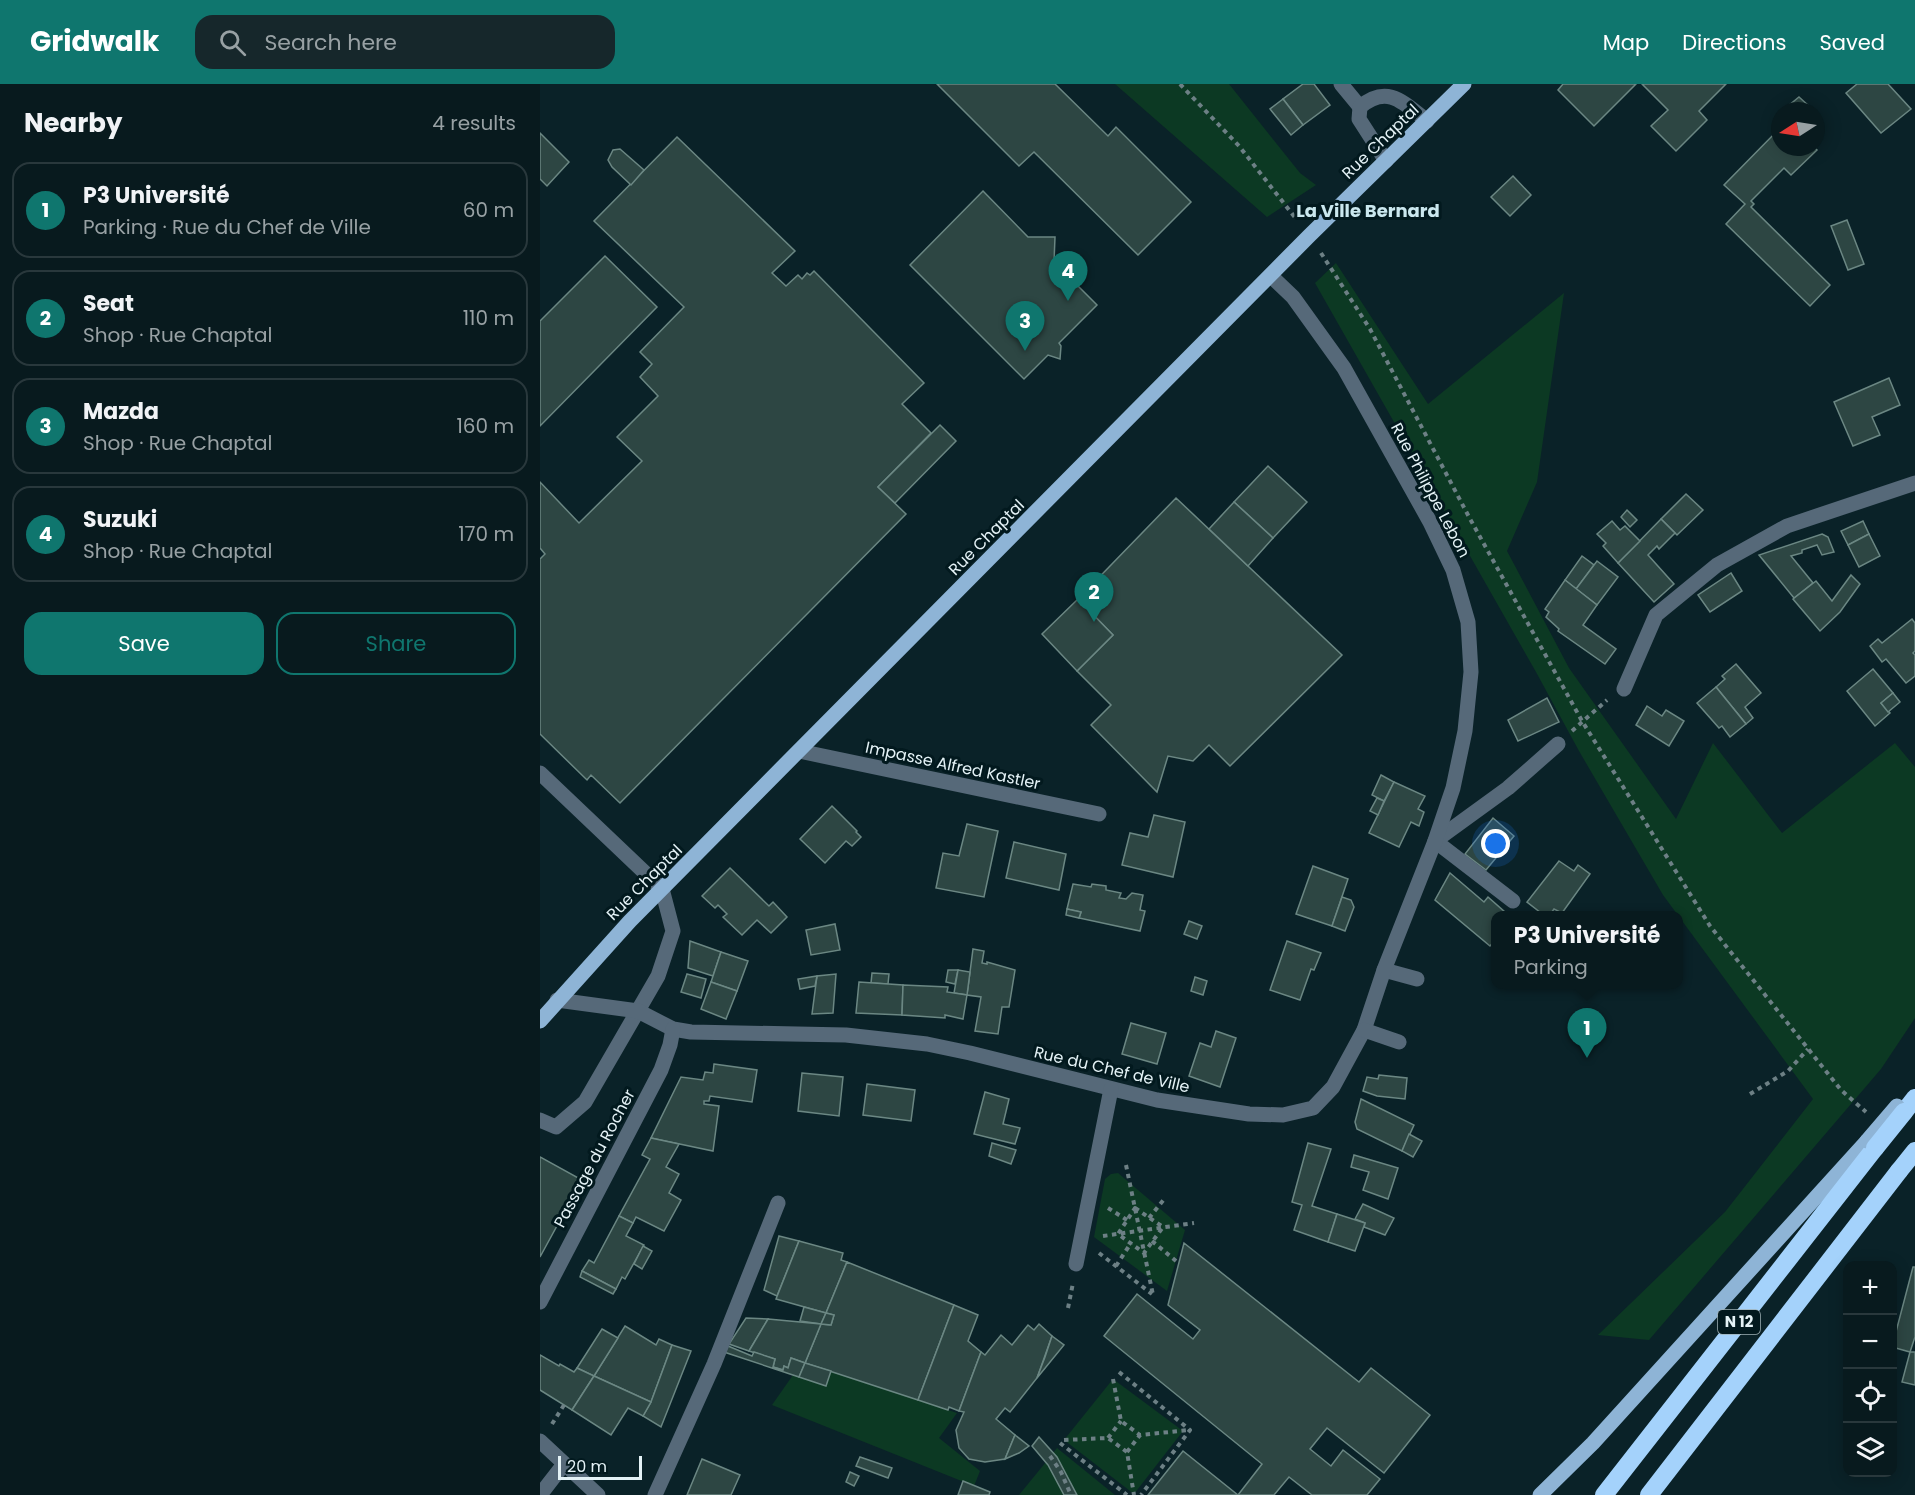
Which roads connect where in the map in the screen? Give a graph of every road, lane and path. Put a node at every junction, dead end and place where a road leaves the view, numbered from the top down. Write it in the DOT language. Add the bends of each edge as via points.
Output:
graph roads {
  1 [pos="1180,84"];
  2 [pos="1341,84"];
  3 [pos="1464,84"];
  4 [pos="1360,107"];
  5 [pos="1427,121"];
  6 [pos="1386,161"];
  7 [pos="1309,236"];
  8 [pos="1271,276"];
  9 [pos="1915,483"];
  10 [pos="1624,689"];
  11 [pos="1582,721"];
  12 [pos="1558,744"];
  13 [pos="799,751"];
  14 [pos="540,772"];
  15 [pos="1453,788"];
  16 [pos="1099,814"];
  17 [pos="1435,841"];
  18 [pos="662,889"];
  19 [pos="1513,901"];
  20 [pos="1384,970"];
  21 [pos="1417,979"];
  22 [pos="557,1000"];
  23 [pos="638,1011"];
  24 [pos="540,1021"];
  25 [pos="673,1029"];
  26 [pos="1365,1030"];
  27 [pos="1399,1042"];
  28 [pos="1808,1049"];
  29 [pos="1915,1086"];
  30 [pos="1112,1089"];
  31 [pos="1841,1090"];
  32 [pos="1750,1094"];
  33 [pos="1905,1105"];
  34 [pos="540,1120"];
  35 [pos="1871,1144"];
  36 [pos="1915,1151"];
  37 [pos="1126,1165"];
  38 [pos="1165,1198"];
  39 [pos="778,1203"];
  40 [pos="1135,1208"];
  41 [pos="1149,1218"];
  42 [pos="1194,1223"];
  43 [pos="1163,1227"];
  44 [pos="1140,1231"];
  45 [pos="1118,1234"];
  46 [pos="1082,1239"];
  47 [pos="1152,1241"];
  48 [pos="1131,1243"];
  49 [pos="1144,1253"];
  50 [pos="1176,1261"];
  51 [pos="1076,1264"];
  52 [pos="1116,1266"];
  53 [pos="540,1302"];
  54 [pos="1119,1372"];
  55 [pos="1113,1379"];
  56 [pos="1121,1421"];
  57 [pos="1190,1430"];
  58 [pos="1140,1435"];
  59 [pos="1108,1438"];
  60 [pos="540,1442"];
  61 [pos="1127,1452"];
  62 [pos="1050,1456"];
  63 [pos="564,1464"];
  64 [pos="540,1495"];
  65 [pos="598,1495"];
  66 [pos="656,1495"];
  67 [pos="1071,1495"];
  68 [pos="1127,1495"];
  69 [pos="1134,1495"];
  70 [pos="1140,1495"];
  71 [pos="1540,1495"];
  72 [pos="1604,1495"];
  73 [pos="1649,1495"];
  1 -- 7 [label="path" via="1239,146"];
  2 -- 4 [label="street"];
  3 -- 5 [label="main road, Rue Chaptal"];
  4 -- 5 [label="street" via="1369,97 1394,95"];
  4 -- 6 [label="street" via="1359,119"];
  5 -- 6 [label="main road, Rue Chaptal"];
  6 -- 7 [label="main road, Rue Chaptal"];
  7 -- 8 [label="main road, Rue Chaptal"];
  7 -- 11 [label="path" via="1370,328"];
  8 -- 13 [label="main road, Rue Chaptal"];
  8 -- 15 [label="street, Rue Philippe Lebon" via="1293,297 1344,368 1453,570 1468,622 1471,672 1465,731"];
  9 -- 10 [label="street" via="1787,526 1717,565 1656,615"];
  10 -- 11 [label="path"];
  11 -- 12 [label="path"];
  11 -- 28 [label="path" via="1710,926"];
  12 -- 17 [label="street" via="1508,788"];
  13 -- 16 [label="street, Impasse Alfred Kastler"];
  13 -- 18 [label="main road, Rue Chaptal"];
  14 -- 18 [label="street"];
  15 -- 17 [label="street, Rue du Chef de Ville"];
  17 -- 19 [label="street"];
  17 -- 20 [label="street, Rue du Chef de Ville"];
  18 -- 22 [label="main road, Rue Chaptal"];
  18 -- 23 [label="street" via="673,932 658,976"];
  20 -- 21 [label="street"];
  20 -- 26 [label="street, Rue du Chef de Ville"];
  22 -- 23 [label="street, Rue du Chef de Ville"];
  22 -- 24 [label="main road, Rue Chaptal"];
  23 -- 25 [label="street, Rue du Chef de Ville"];
  23 -- 34 [label="street" via="585,1102 556,1127"];
  25 -- 30 [label="street, Rue du Chef de Ville" via="846,1035 927,1044"];
  25 -- 53 [label="street, Passage du Rocher" via="661,1070"];
  26 -- 27 [label="street"];
  26 -- 30 [label="street, Rue du Chef de Ville" via="1334,1087 1313,1108 1283,1115 1202,1108"];
  28 -- 31 [label="path"];
  28 -- 32 [label="path" via="1788,1071"];
  29 -- 33 [label="main road"];
  30 -- 46 [label="street"];
  33 -- 35 [label="highway, N 12, bridge"];
  35 -- 71 [label="main road"];
  35 -- 72 [label="highway, N 12"];
  36 -- 73 [label="highway, N 12, bridge"];
  37 -- 40 [label="path"];
  38 -- 41 [label="path"];
  39 -- 66 [label="street" via="714,1364"];
  40 -- 41 [label="path"];
  40 -- 44 [label="path"];
  40 -- 45 [label="path"];
  41 -- 43 [label="path"];
  42 -- 43 [label="path"];
  43 -- 44 [label="path"];
  43 -- 47 [label="path"];
  44 -- 45 [label="path"];
  44 -- 49 [label="path"];
  45 -- 46 [label="path"];
  45 -- 48 [label="path"];
  46 -- 51 [label="street"];
  46 -- 52 [label="path"];
  47 -- 49 [label="path"];
  47 -- 50 [label="path"];
  48 -- 49 [label="path"];
  48 -- 52 [label="path"];
  49 -- 52 [label="path" via="1153,1294"];
  54 -- 57 [label="path"];
  55 -- 56 [label="path"];
  56 -- 58 [label="path"];
  56 -- 59 [label="path"];
  57 -- 58 [label="path"];
  57 -- 70 [label="path"];
  58 -- 61 [label="path"];
  59 -- 61 [label="path"];
  59 -- 68 [label="path" via="1062,1442"];
  60 -- 63 [label="street"];
  61 -- 69 [label="path"];
  62 -- 67 [label="path"];
  63 -- 64 [label="street"];
  63 -- 65 [label="street"];
}
